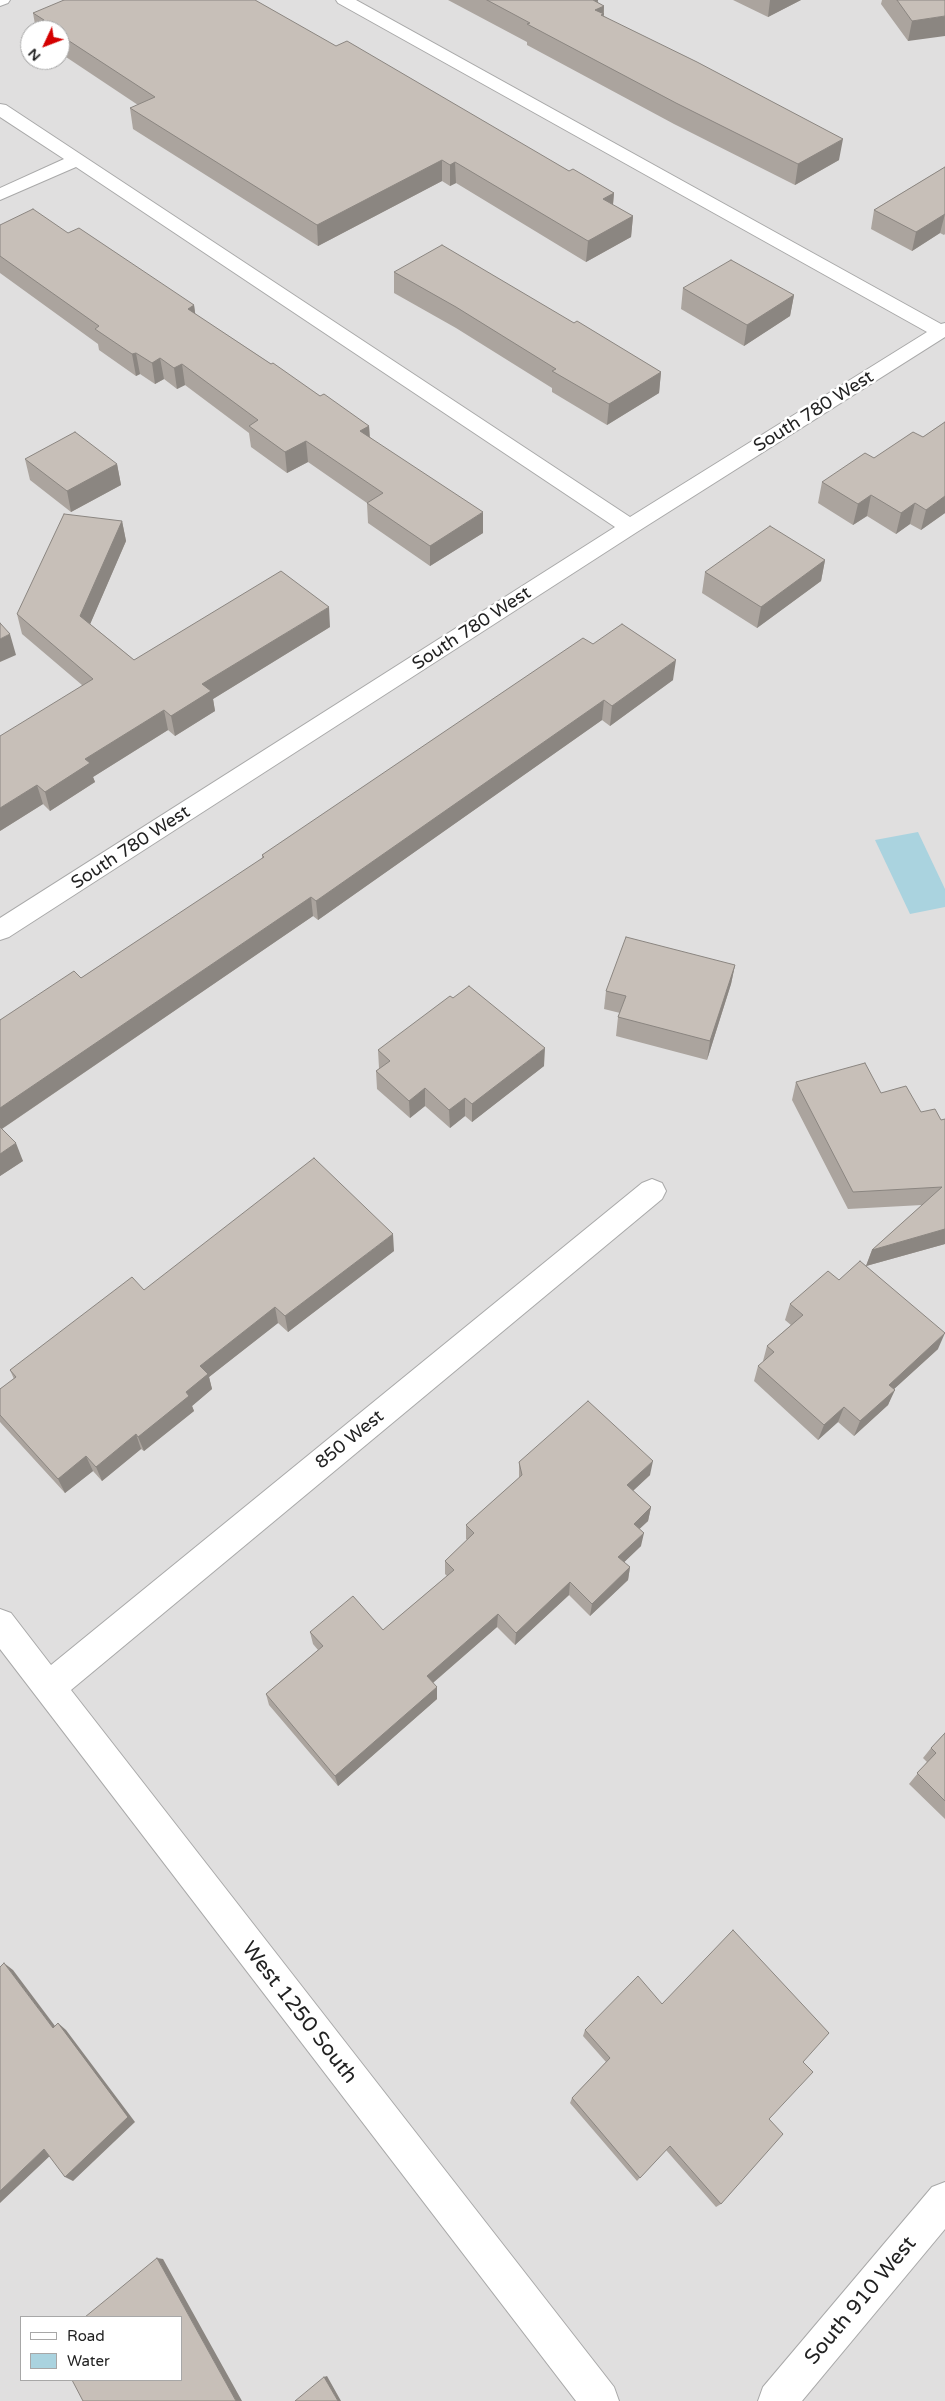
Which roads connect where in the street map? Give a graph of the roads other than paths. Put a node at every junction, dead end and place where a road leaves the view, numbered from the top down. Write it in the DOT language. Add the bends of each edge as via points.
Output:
graph roads {
  1 [pos="344,0"];
  2 [pos="0,109"];
  3 [pos="77,160"];
  4 [pos="0,195"];
  5 [pos="943,331"];
  6 [pos="630,527"];
  7 [pos="0,930"];
  8 [pos="652,1191"];
  9 [pos="0,1624"];
  10 [pos="48,1688"];
  11 [pos="945,2200"];
  12 [pos="600,2401"];
  13 [pos="777,2401"];
  1 -- 5 [label="street"];
  2 -- 3 [label="street"];
  3 -- 4 [label="street"];
  3 -- 6 [label="street"];
  5 -- 6 [label="street, South 780 West"];
  6 -- 7 [label="street, South 780 West"];
  8 -- 10 [label="street, 850 West"];
  9 -- 10 [label="street, West 1250 South"];
  10 -- 12 [label="street, West 1250 South"];
  11 -- 13 [label="street, South 910 West"];
}
